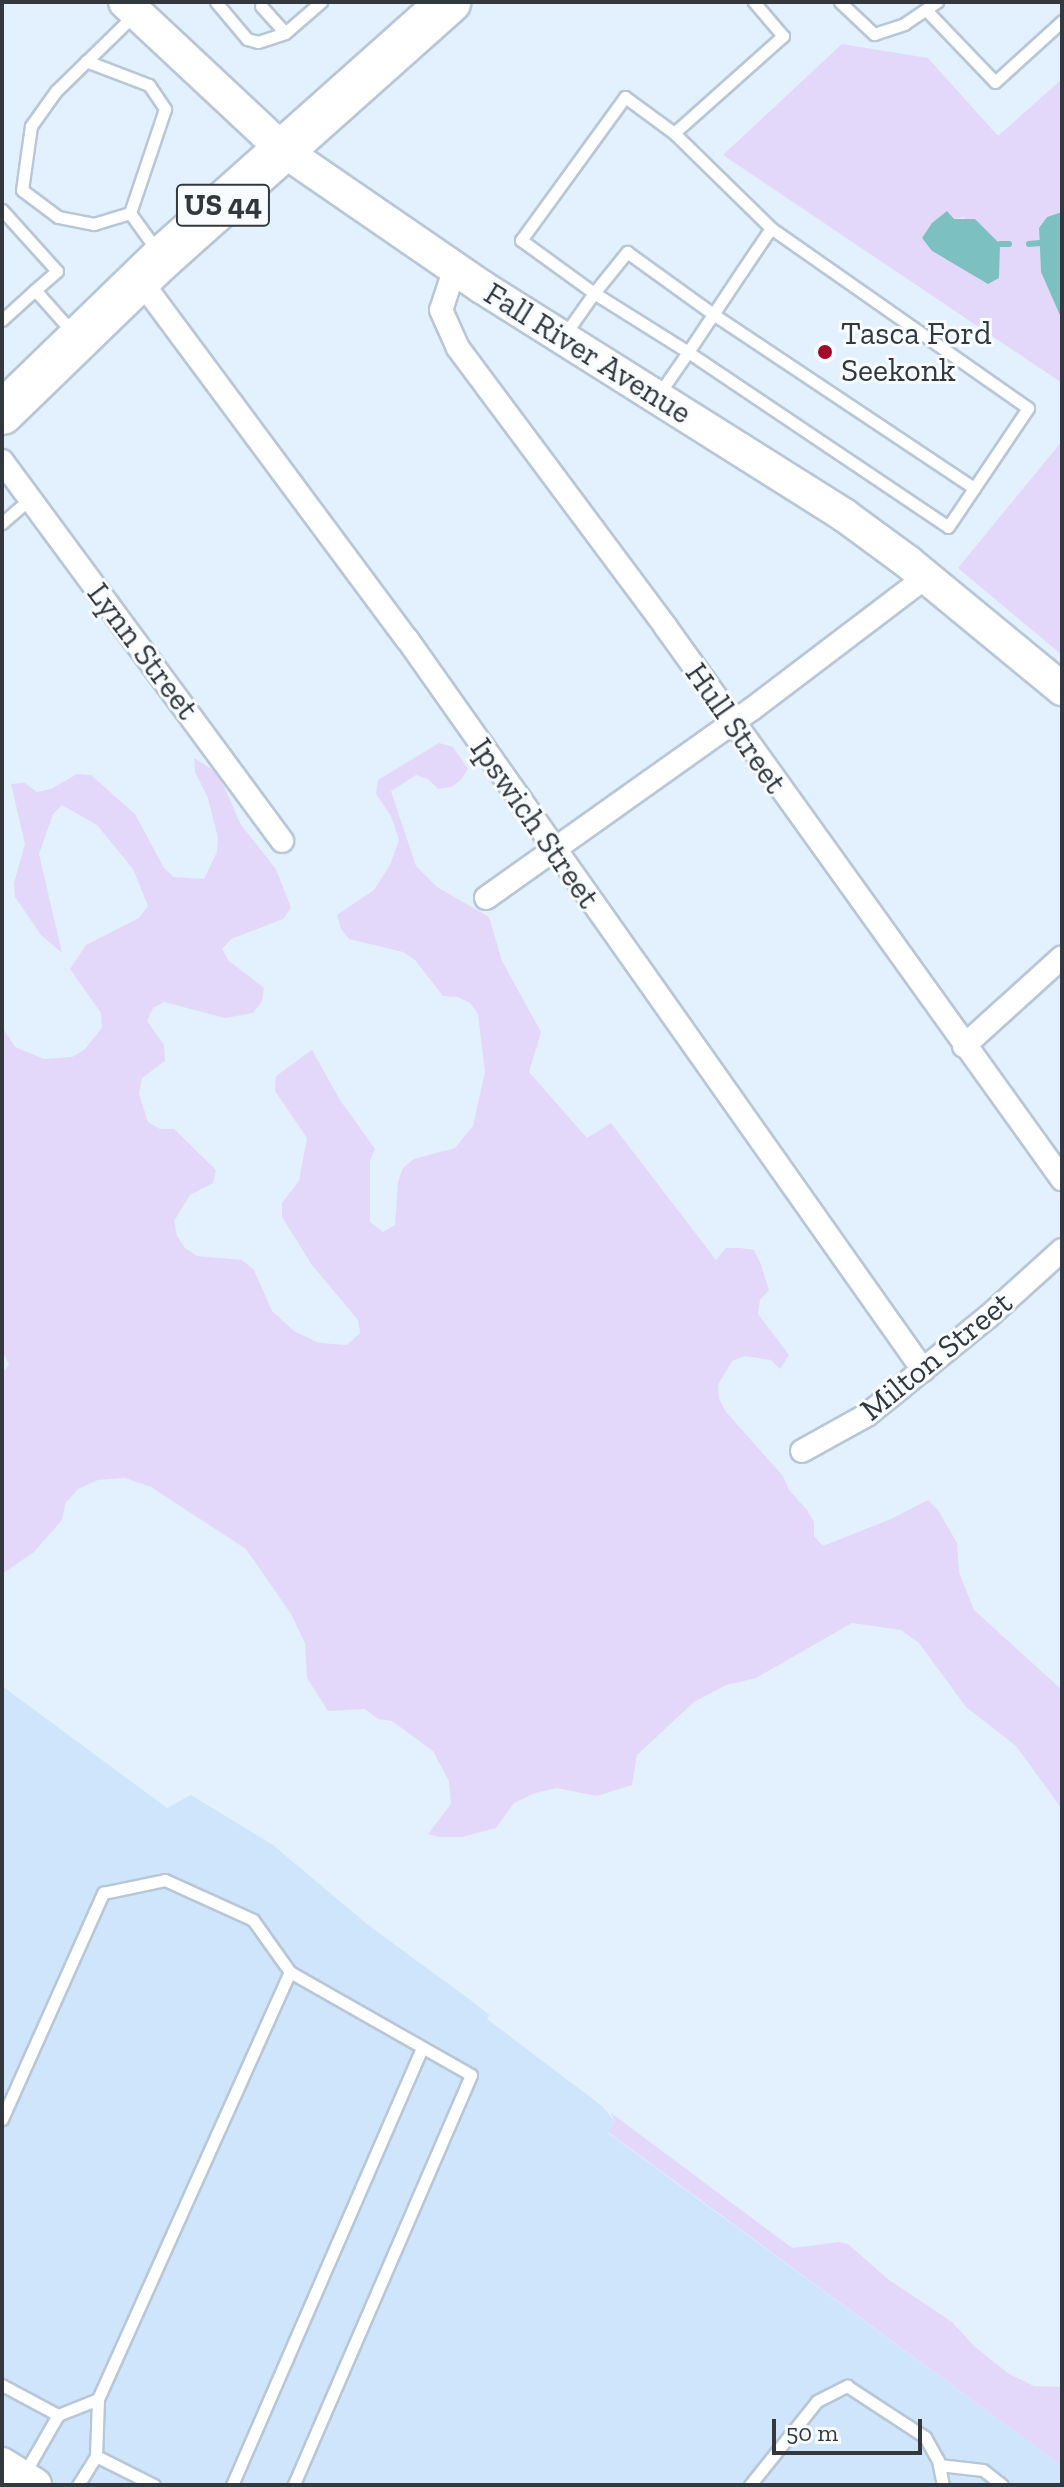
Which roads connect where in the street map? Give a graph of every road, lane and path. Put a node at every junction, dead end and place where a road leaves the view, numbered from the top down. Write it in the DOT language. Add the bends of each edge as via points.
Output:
graph roads {
  1 [pos="216,2"];
  2 [pos="321,2"];
  3 [pos="449,2"];
  4 [pos="754,2"];
  5 [pos="840,2"];
  6 [pos="261,6"];
  7 [pos="932,6"];
  8 [pos="131,7"];
  9 [pos="1062,21"];
  10 [pos="285,33"];
  11 [pos="86,61"];
  12 [pos="674,133"];
  13 [pos="284,151"];
  14 [pos="2,210"];
  15 [pos="130,213"];
  16 [pos="771,228"];
  17 [pos="455,268"];
  18 [pos="151,269"];
  19 [pos="35,290"];
  20 [pos="594,293"];
  21 [pos="713,314"];
  22 [pos="2,320"];
  23 [pos="562,337"];
  24 [pos="78,338"];
  25 [pos="688,352"];
  26 [pos="658,396"];
  27 [pos="2,413"];
  28 [pos="2,461"];
  29 [pos="974,488"];
  30 [pos="30,499"];
  31 [pos="2,523"];
  32 [pos="926,577"];
  33 [pos="1062,689"];
  34 [pos="731,722"];
  35 [pos="282,841"];
  36 [pos="554,849"];
  37 [pos="486,898"];
  38 [pos="1062,957"];
  39 [pos="964,1046"];
  40 [pos="1062,1179"];
  41 [pos="1062,1250"];
  42 [pos="923,1370"];
  43 [pos="802,1451"];
  44 [pos="290,1972"];
  45 [pos="422,2047"];
  46 [pos="2,2119"];
  47 [pos="2,2385"];
  48 [pos="98,2399"];
  49 [pos="58,2415"];
  50 [pos="96,2456"];
  51 [pos="939,2465"];
  52 [pos="20,2475"];
  53 [pos="78,2485"];
  54 [pos="154,2485"];
  55 [pos="232,2485"];
  56 [pos="294,2485"];
  57 [pos="750,2485"];
  58 [pos="943,2485"];
  59 [pos="1002,2485"];
  1 -- 10 [label="lane" via="247,39 258,42"];
  2 -- 10 [label="lane"];
  3 -- 13 [label="highway, US 44"];
  4 -- 12 [label="lane" via="783,36"];
  5 -- 7 [label="lane" via="874,34"];
  6 -- 10 [label="lane"];
  7 -- 9 [label="lane" via="995,82"];
  8 -- 11 [label="lane"];
  8 -- 13 [label="main road, Fall River Avenue"];
  11 -- 15 [label="lane" via="149,85 165,109"];
  11 -- 15 [label="lane" via="31,126 22,190 58,217 94,224"];
  12 -- 16 [label="lane"];
  12 -- 20 [label="lane" via="625,97 521,240"];
  13 -- 17 [label="main road, Fall River Avenue"];
  13 -- 18 [label="highway, US 44"];
  14 -- 19 [label="lane" via="57,271"];
  15 -- 18 [label="lane"];
  16 -- 21 [label="lane"];
  16 -- 29 [label="lane" via="1028,408"];
  17 -- 23 [label="main road, Fall River Avenue"];
  17 -- 34 [label="street, Hull Street" via="441,310 458,348"];
  18 -- 24 [label="highway, US 44"];
  18 -- 36 [label="street, Ipswich Street"];
  19 -- 22 [label="lane"];
  19 -- 24 [label="lane"];
  20 -- 21 [label="lane" via="627,252"];
  20 -- 23 [label="lane"];
  20 -- 25 [label="lane"];
  21 -- 25 [label="lane"];
  21 -- 29 [label="lane"];
  23 -- 26 [label="main road, Fall River Avenue"];
  24 -- 27 [label="highway, US 44"];
  25 -- 26 [label="lane"];
  25 -- 29 [label="lane" via="948,527"];
  26 -- 32 [label="main road, Fall River Avenue" via="844,515"];
  28 -- 30 [label="street, Lynn Street"];
  30 -- 31 [label="lane"];
  30 -- 35 [label="street, Lynn Street"];
  32 -- 33 [label="main road, Fall River Avenue"];
  32 -- 34 [label="street"];
  34 -- 36 [label="street"];
  34 -- 39 [label="street, Hull Street"];
  36 -- 37 [label="street"];
  36 -- 42 [label="street, Ipswich Street"];
  38 -- 39 [label="street"];
  39 -- 40 [label="street, Hull Street"];
  41 -- 42 [label="street, Milton Street"];
  42 -- 43 [label="street, Milton Street" via="867,1415"];
  44 -- 45 [label="lane"];
  44 -- 46 [label="lane" via="253,1920 165,1880 103,1893"];
  44 -- 48 [label="lane"];
  45 -- 55 [label="lane"];
  45 -- 56 [label="lane" via="471,2075"];
  47 -- 49 [label="lane"];
  48 -- 49 [label="lane"];
  48 -- 50 [label="lane"];
  49 -- 52 [label="lane"];
  50 -- 53 [label="lane"];
  50 -- 54 [label="lane"];
  51 -- 57 [label="lane" via="925,2437 847,2386 817,2401"];
  51 -- 58 [label="lane"];
  51 -- 59 [label="lane" via="983,2470"];
}
